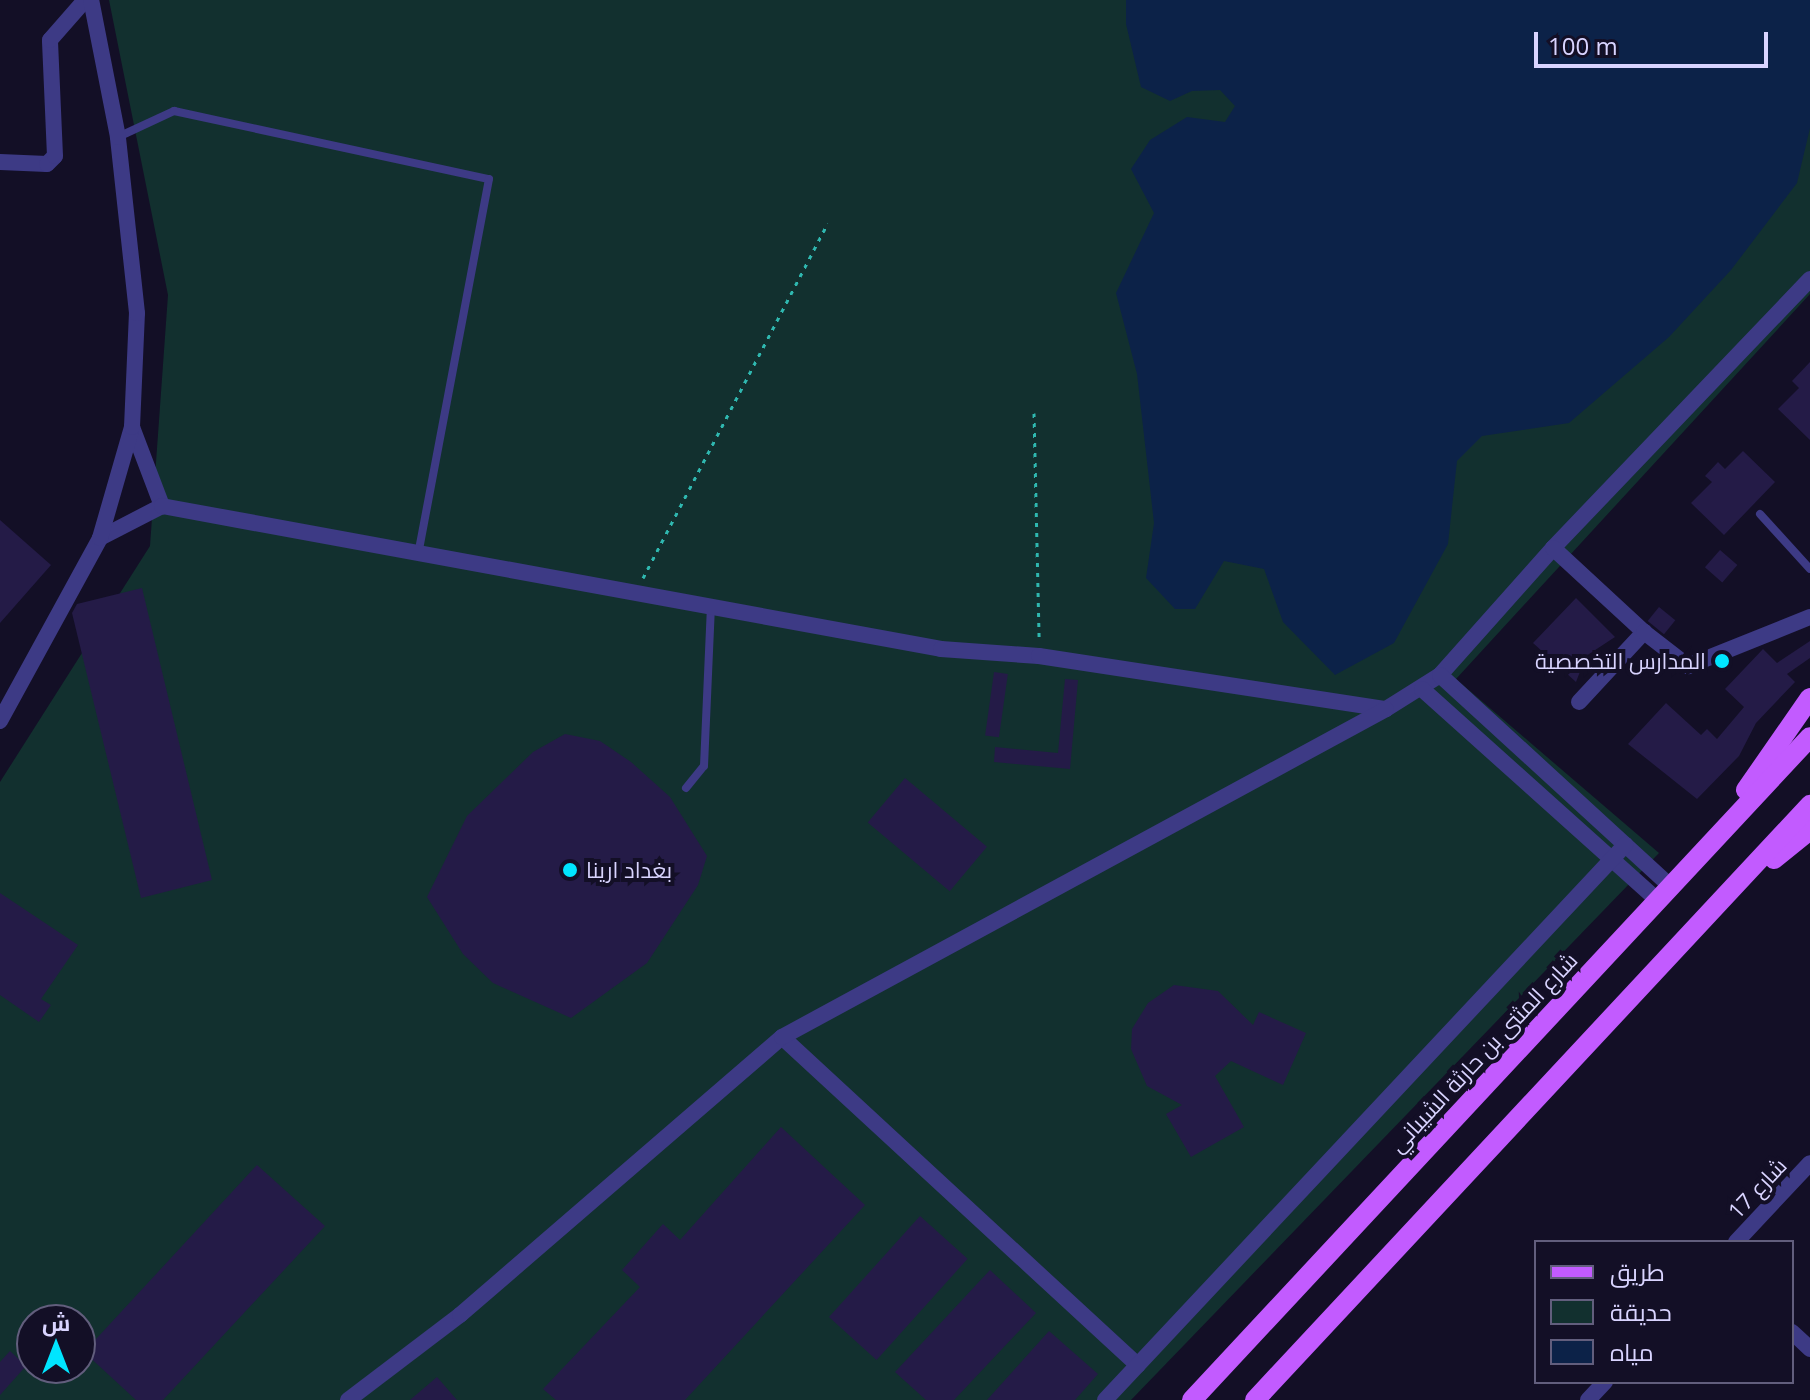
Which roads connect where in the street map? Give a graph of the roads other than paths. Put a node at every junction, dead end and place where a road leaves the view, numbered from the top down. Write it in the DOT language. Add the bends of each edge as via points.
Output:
graph roads {
  1 [pos="85,0"];
  2 [pos="91,0"];
  3 [pos="118,137"];
  4 [pos="0,162"];
  5 [pos="1810,279"];
  6 [pos="132,427"];
  7 [pos="162,506"];
  8 [pos="1760,514"];
  9 [pos="100,538"];
  10 [pos="1553,548"];
  11 [pos="419,550"];
  12 [pos="1810,569"];
  13 [pos="711,607"];
  14 [pos="1810,617"];
  15 [pos="1644,632"];
  16 [pos="1440,675"];
  17 [pos="1422,689"];
  18 [pos="1810,698"];
  19 [pos="1579,702"];
  20 [pos="1386,709"];
  21 [pos="0,721"];
  22 [pos="1810,737"];
  23 [pos="686,788"];
  24 [pos="1810,805"];
  25 [pos="1810,830"];
  26 [pos="1625,845"];
  27 [pos="1705,849"];
  28 [pos="1611,860"];
  29 [pos="1663,893"];
  30 [pos="1714,907"];
  31 [pos="782,1037"];
  32 [pos="1810,1163"];
  33 [pos="1738,1240"];
  34 [pos="1794,1334"];
  35 [pos="1810,1349"];
  36 [pos="1138,1365"];
  37 [pos="1603,1384"];
  38 [pos="348,1400"];
  39 [pos="1105,1400"];
  40 [pos="1192,1400"];
  41 [pos="1255,1400"];
  42 [pos="1588,1400"];
  1 -- 4 [label="street" via="50,40 55,156 47,164"];
  2 -- 3 [label="street"];
  3 -- 6 [label="street" via="137,313"];
  3 -- 11 [label="lane" via="174,111 489,179"];
  5 -- 10 [label="street"];
  6 -- 7 [label="street"];
  6 -- 9 [label="street"];
  7 -- 9 [label="street"];
  7 -- 11 [label="street"];
  8 -- 12 [label="lane"];
  9 -- 21 [label="street"];
  10 -- 15 [label="street"];
  10 -- 16 [label="street"];
  11 -- 13 [label="street"];
  13 -- 20 [label="street" via="941,649 1039,656"];
  13 -- 23 [label="lane" via="704,766"];
  14 -- 15 [label="street" via="1688,666"];
  15 -- 19 [label="street"];
  16 -- 17 [label="street"];
  16 -- 26 [label="street"];
  17 -- 20 [label="street"];
  17 -- 28 [label="street"];
  18 -- 27 [label="main road"];
  20 -- 31 [label="street"];
  22 -- 27 [label="main road, شارع المثنى بن حارثة الشيباني"];
  24 -- 30 [label="main road"];
  25 -- 30 [label="main road"];
  26 -- 28 [label="street"];
  26 -- 29 [label="street"];
  27 -- 29 [label="main road, شارع المثنى بن حارثة الشيباني"];
  28 -- 29 [label="street"];
  28 -- 36 [label="street"];
  29 -- 40 [label="main road, شارع المثنى بن حارثة الشيباني"];
  30 -- 41 [label="main road"];
  31 -- 36 [label="street"];
  31 -- 38 [label="street" via="460,1315"];
  32 -- 33 [label="street, شارع 17"];
  34 -- 35 [label="street"];
  36 -- 39 [label="street"];
  37 -- 42 [label="street"];
}
